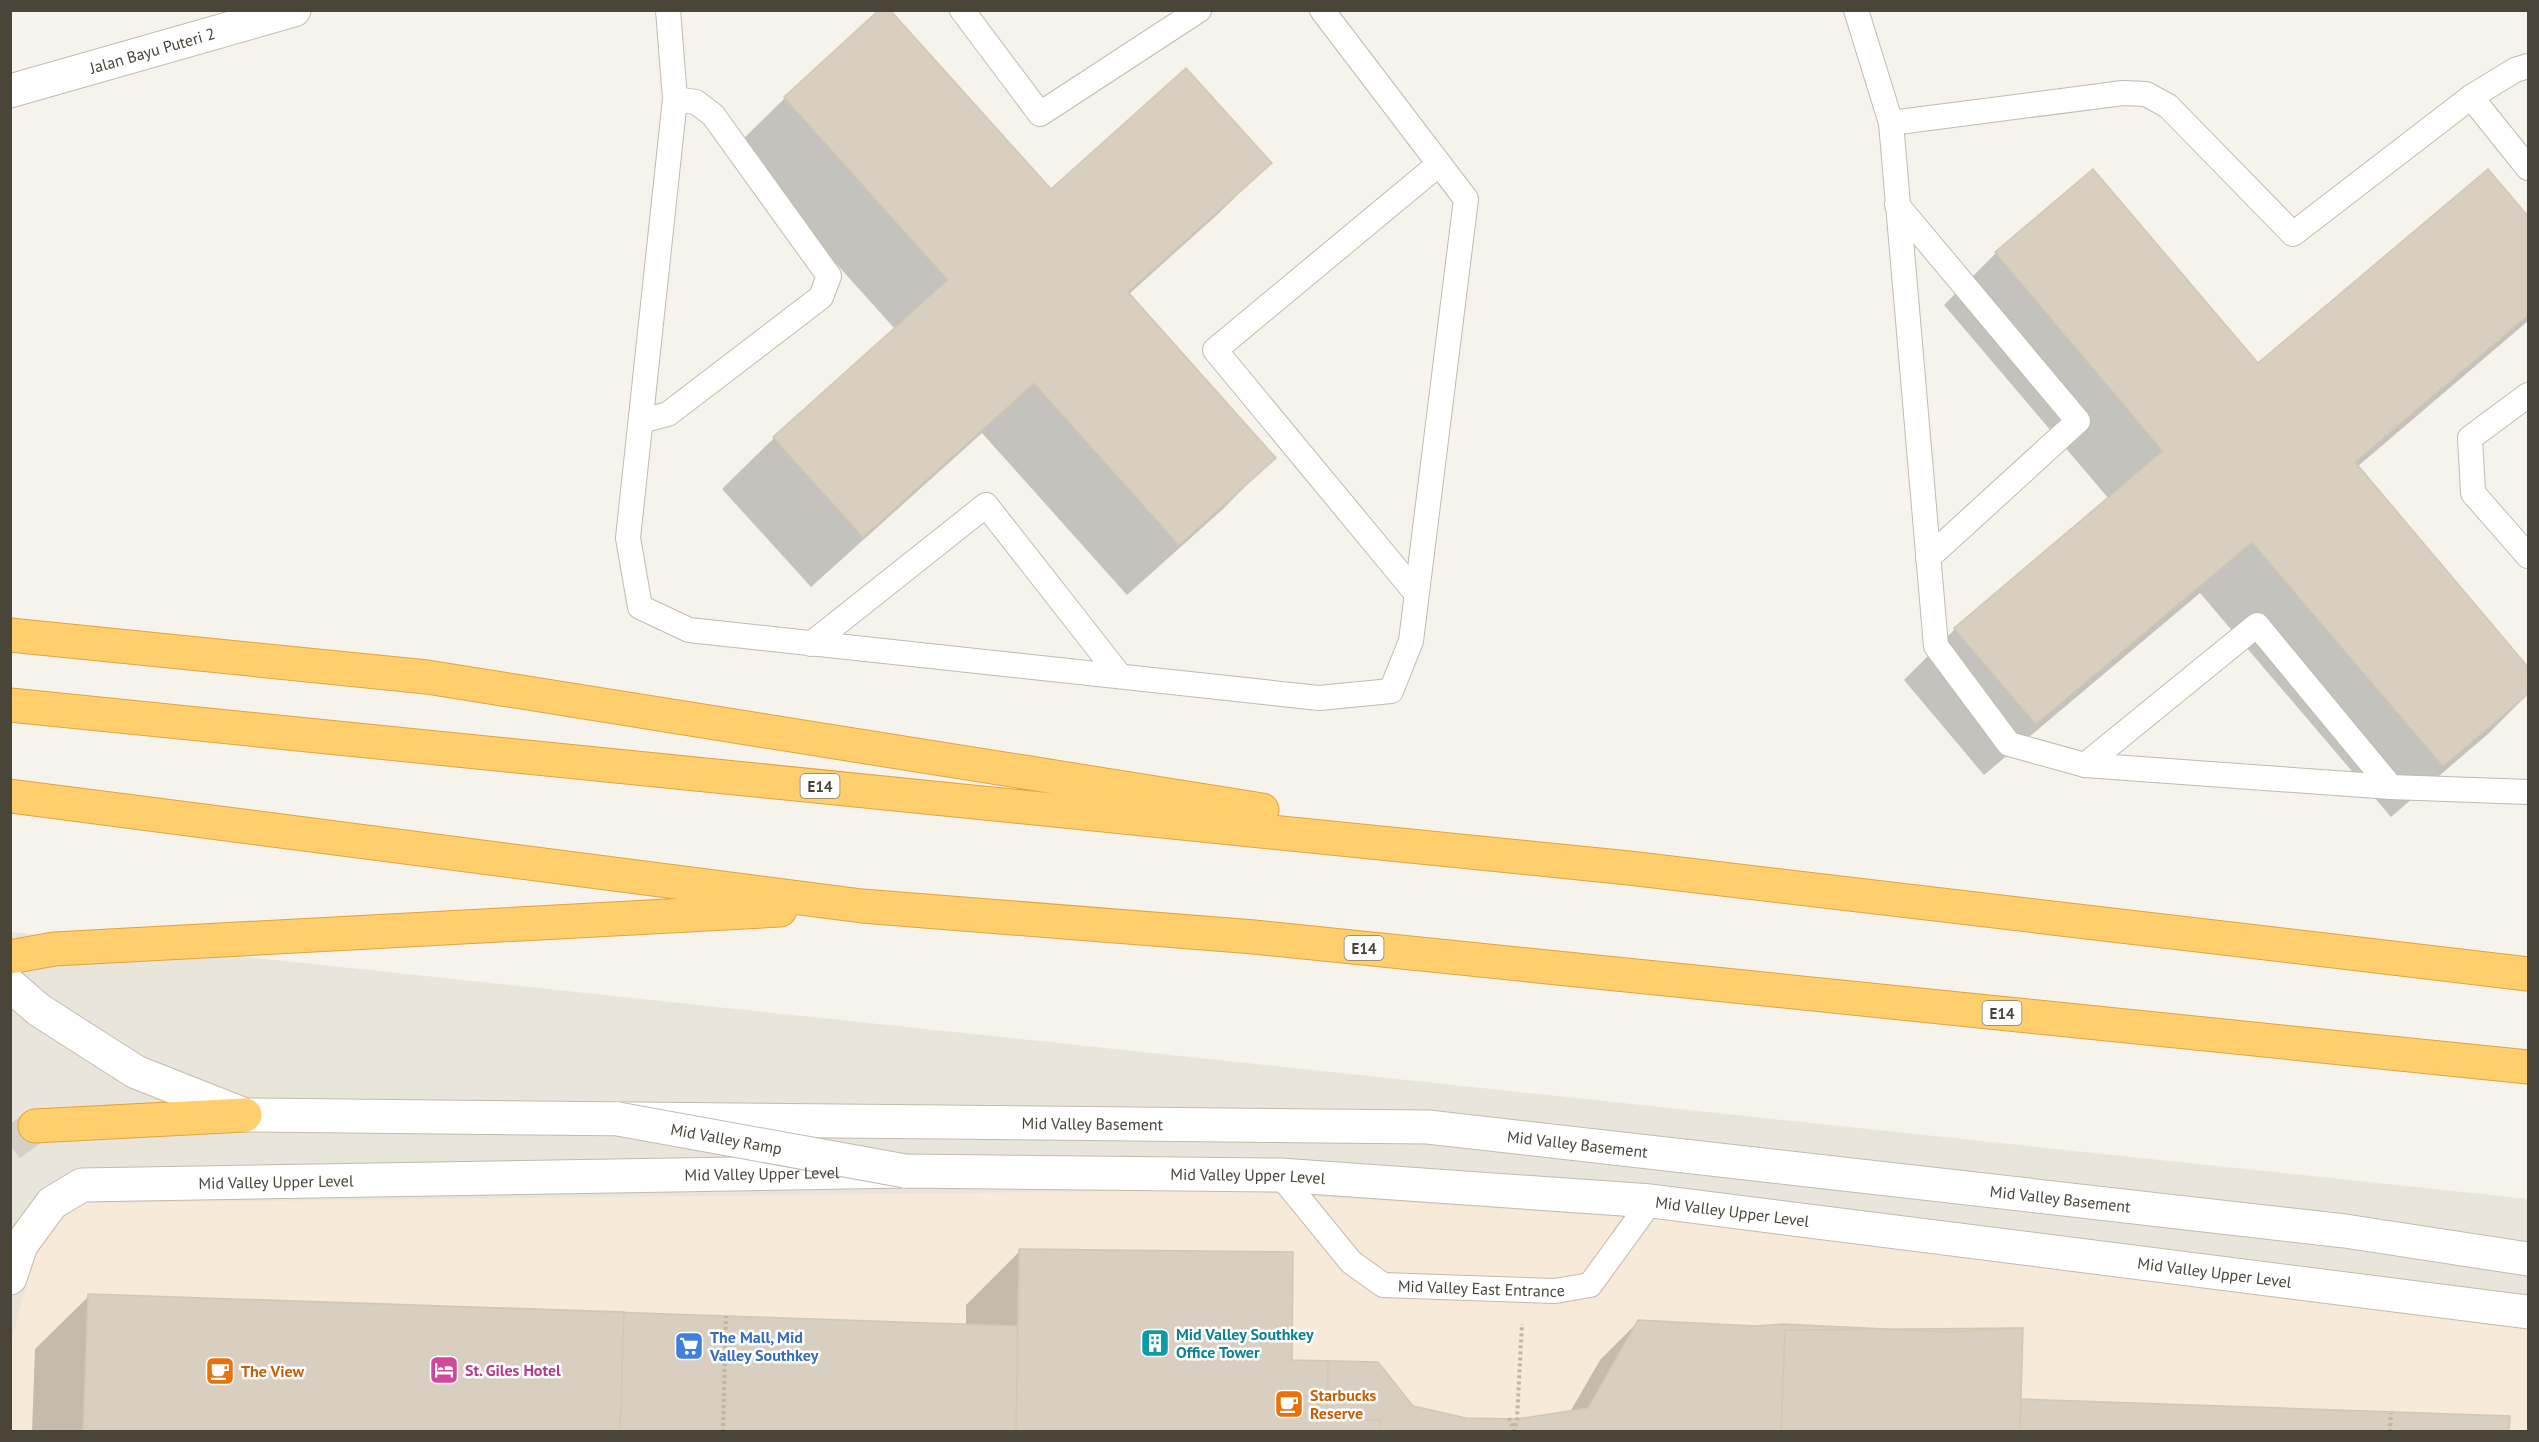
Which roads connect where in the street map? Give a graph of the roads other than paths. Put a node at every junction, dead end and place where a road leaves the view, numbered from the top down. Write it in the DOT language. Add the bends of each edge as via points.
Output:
graph roads {
  1 [pos="294,10"];
  2 [pos="668,10"];
  3 [pos="962,10"];
  4 [pos="1199,10"];
  5 [pos="1322,10"];
  6 [pos="1856,10"];
  7 [pos="2529,66"];
  8 [pos="10,91"];
  9 [pos="2471,97"];
  10 [pos="675,99"];
  11 [pos="1891,123"];
  12 [pos="1439,164"];
  13 [pos="2529,168"];
  14 [pos="1897,205"];
  15 [pos="2529,395"];
  16 [pos="641,421"];
  17 [pos="2529,556"];
  18 [pos="1928,558"];
  19 [pos="1416,593"];
  20 [pos="10,635"];
  21 [pos="811,644"];
  22 [pos="1120,676"];
  23 [pos="10,705"];
  24 [pos="2085,765"];
  25 [pos="2391,787"];
  26 [pos="2529,792"];
  27 [pos="10,796"];
  28 [pos="1629,868"];
  29 [pos="862,906"];
  30 [pos="10,957"];
  31 [pos="2529,974"];
  32 [pos="10,985"];
  33 [pos="2529,1067"];
  34 [pos="245,1115"];
  35 [pos="618,1119"];
  36 [pos="35,1126"];
  37 [pos="905,1171"];
  38 [pos="1280,1175"];
  39 [pos="1651,1201"];
  40 [pos="2529,1259"];
  41 [pos="10,1278"];
  42 [pos="2529,1312"];
  1 -- 8 [label="street, Jalan Bayu Puteri 2"];
  2 -- 10 [label="lane"];
  3 -- 4 [label="lane" via="1040,114"];
  5 -- 12 [label="lane"];
  6 -- 11 [label="lane"];
  7 -- 9 [label="lane" via="2515,70"];
  9 -- 11 [label="lane" via="2293,234 2168,106 2146,94 2123,93"];
  9 -- 13 [label="lane"];
  10 -- 16 [label="lane"];
  10 -- 16 [label="lane" via="696,102 713,115 829,276 821,297 668,414"];
  11 -- 14 [label="lane"];
  12 -- 19 [label="lane" via="1467,199"];
  12 -- 19 [label="lane" via="1215,350"];
  14 -- 18 [label="lane"];
  14 -- 18 [label="lane" via="2078,421"];
  15 -- 17 [label="lane" via="2470,438 2473,493"];
  16 -- 21 [label="lane" via="628,538 640,607 689,630"];
  18 -- 24 [label="lane" via="1936,646 2009,744"];
  19 -- 22 [label="lane" via="1412,641 1391,691 1319,698"];
  20 -- 28 [label="highway" via="427,677"];
  21 -- 22 [label="lane"];
  21 -- 22 [label="lane" via="986,505"];
  23 -- 28 [label="highway, E14"];
  24 -- 25 [label="lane"];
  24 -- 25 [label="lane" via="2257,625"];
  25 -- 26 [label="lane"];
  27 -- 29 [label="highway, E14"];
  28 -- 31 [label="highway, E14"];
  29 -- 30 [label="highway" via="54,949"];
  29 -- 33 [label="highway, E14" via="1254,937"];
  32 -- 34 [label="street" via="39,1010 136,1072"];
  34 -- 35 [label="street"];
  34 -- 36 [label="highway"];
  35 -- 37 [label="street, Mid Valley Ramp, bridge"];
  35 -- 40 [label="street, Mid Valley Basement" via="1428,1127 2345,1231"];
  37 -- 38 [label="street, Mid Valley Upper Level"];
  37 -- 41 [label="street, Mid Valley Upper Level, bridge" via="82,1185 52,1203 21,1245"];
  38 -- 39 [label="street, Mid Valley Upper Level"];
  38 -- 39 [label="lane, Mid Valley East Entrance" via="1351,1262 1383,1285 1555,1291 1590,1285"];
  39 -- 42 [label="street, Mid Valley Upper Level"];
}
